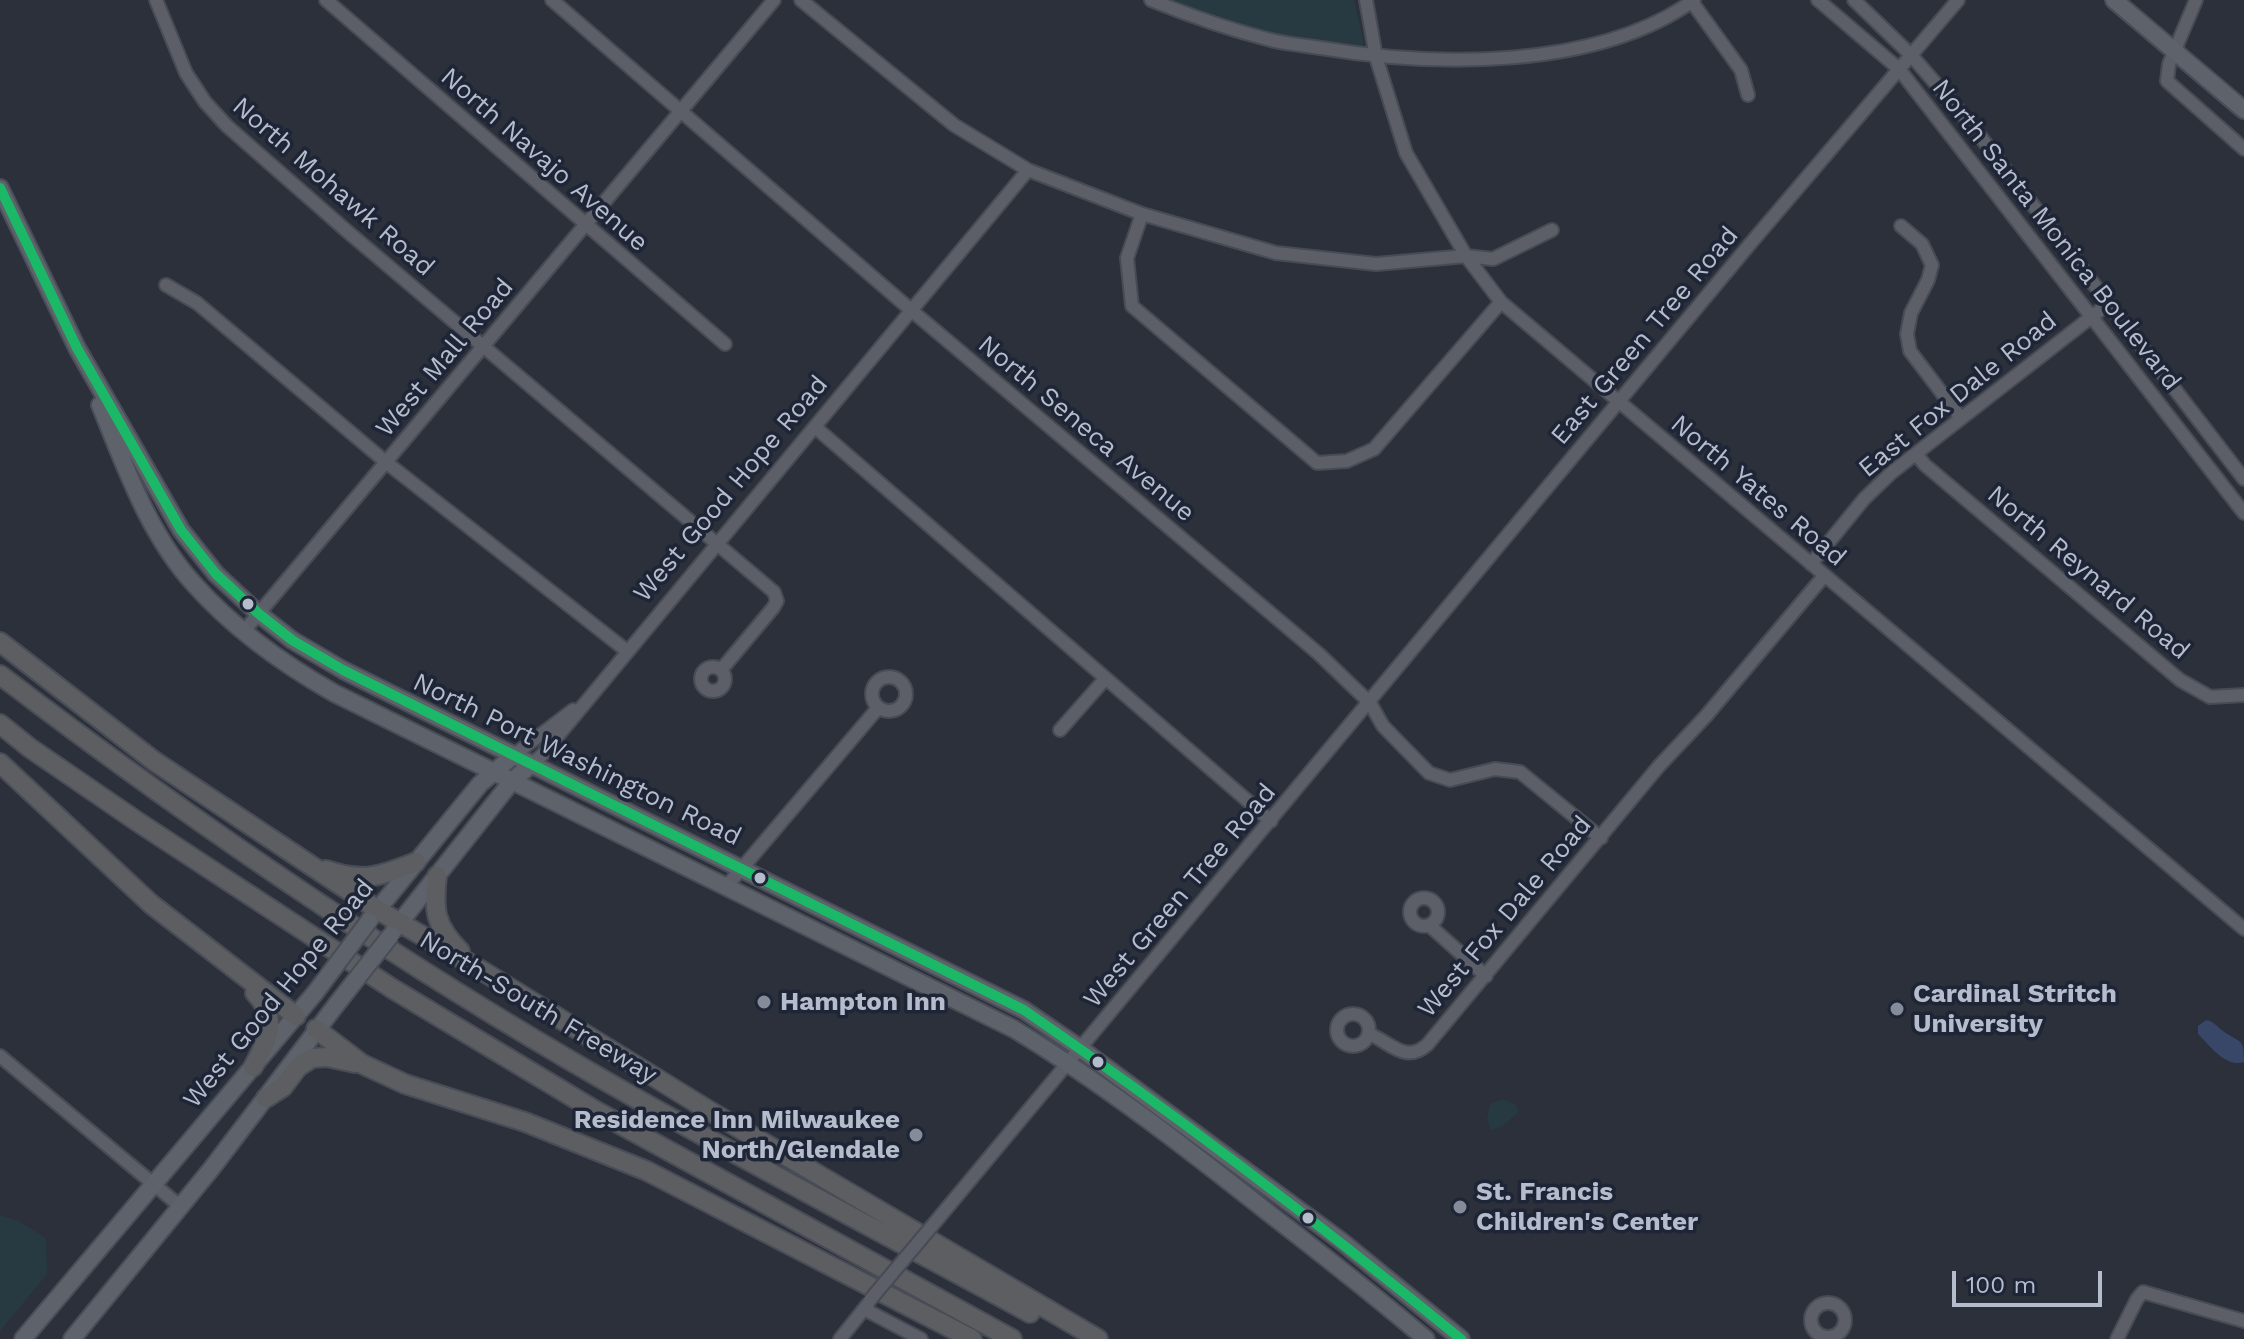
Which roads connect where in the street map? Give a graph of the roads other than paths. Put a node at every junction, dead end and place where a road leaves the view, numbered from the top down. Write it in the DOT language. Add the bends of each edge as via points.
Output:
graph roads {
  1 [pos="156,0"];
  2 [pos="552,0"];
  3 [pos="774,0"];
  4 [pos="801,0"];
  5 [pos="1151,0"];
  6 [pos="1366,0"];
  7 [pos="1818,0"];
  8 [pos="1852,0"];
  9 [pos="1958,0"];
  10 [pos="2114,0"];
  11 [pos="2196,0"];
  12 [pos="1693,1"];
  13 [pos="330,5"];
  14 [pos="1838,17"];
  15 [pos="2175,51"];
  16 [pos="1911,55"];
  17 [pos="1376,57"];
  18 [pos="1899,69"];
  19 [pos="1748,95"];
  20 [pos="2244,110"];
  21 [pos="679,112"];
  22 [pos="2244,149"];
  23 [pos="1028,170"];
  24 [pos="0,188"];
  25 [pos="1142,214"];
  26 [pos="585,225"];
  27 [pos="1901,226"];
  28 [pos="1552,230"];
  29 [pos="1466,256"];
  30 [pos="166,285"];
  31 [pos="1501,302"];
  32 [pos="2108,304"];
  33 [pos="911,310"];
  34 [pos="2092,317"];
  35 [pos="725,344"];
  36 [pos="484,345"];
  37 [pos="77,348"];
  38 [pos="1619,402"];
  39 [pos="1960,417"];
  40 [pos="815,427"];
  41 [pos="1916,454"];
  42 [pos="387,463"];
  43 [pos="2244,479"];
  44 [pos="2244,513"];
  45 [pos="718,542"];
  46 [pos="1811,564"];
  47 [pos="1824,576"];
  48 [pos="259,614"];
  49 [pos="244,631"];
  50 [pos="0,642"];
  51 [pos="627,651"];
  52 [pos="721,670"];
  53 [pos="0,675"];
  54 [pos="1105,679"];
  55 [pos="392,694"];
  56 [pos="2244,695"];
  57 [pos="589,698"];
  58 [pos="1370,703"];
  59 [pos="878,708"];
  60 [pos="381,716"];
  61 [pos="438,717"];
  62 [pos="0,724"];
  63 [pos="1060,730"];
  64 [pos="427,738"];
  65 [pos="514,755"];
  66 [pos="0,763"];
  67 [pos="532,764"];
  68 [pos="493,771"];
  69 [pos="512,781"];
  70 [pos="1271,821"];
  71 [pos="1601,838"];
  72 [pos="416,862"];
  73 [pos="310,865"];
  74 [pos="742,868"];
  75 [pos="437,876"];
  76 [pos="726,887"];
  77 [pos="813,904"];
  78 [pos="373,915"];
  79 [pos="800,924"];
  80 [pos="1429,925"];
  81 [pos="395,928"];
  82 [pos="2244,929"];
  83 [pos="476,967"];
  84 [pos="237,973"];
  85 [pos="1486,976"];
  86 [pos="1024,1010"];
  87 [pos="296,1016"];
  88 [pos="316,1029"];
  89 [pos="1014,1029"];
  90 [pos="1369,1034"];
  91 [pos="1081,1049"];
  92 [pos="0,1056"];
  93 [pos="362,1064"];
  94 [pos="1068,1064"];
  95 [pos="253,1067"];
  96 [pos="266,1098"];
  97 [pos="154,1184"];
  98 [pos="181,1207"];
  99 [pos="867,1305"];
  100 [pos="2244,1321"];
  101 [pos="23,1339"];
  102 [pos="72,1339"];
  103 [pos="840,1339"];
  104 [pos="921,1339"];
  105 [pos="972,1339"];
  106 [pos="1012,1339"];
  107 [pos="1078,1339"];
  108 [pos="1098,1339"];
  109 [pos="1426,1339"];
  110 [pos="1461,1339"];
  111 [pos="2117,1339"];
  1 -- 36 [label="street, North Mohawk Road" via="186,73 227,126"];
  2 -- 21 [label="street, North Seneca Avenue"];
  3 -- 21 [label="street, West Mall Road"];
  4 -- 23 [label="street" via="954,125"];
  5 -- 17 [label="street" via="1268,40"];
  6 -- 17 [label="street, North Yates Road"];
  7 -- 14 [label="street, North Santa Monica Boulevard"];
  8 -- 14 [label="street"];
  8 -- 16 [label="street, North Santa Monica Boulevard"];
  9 -- 16 [label="street, East Green Tree Road"];
  10 -- 15 [label="main road"];
  11 -- 15 [label="street"];
  12 -- 17 [label="street" via="1631,33 1550,54 1447,61"];
  12 -- 19 [label="street" via="1741,70"];
  13 -- 26 [label="street, North Navajo Avenue"];
  14 -- 18 [label="street, North Santa Monica Boulevard"];
  15 -- 20 [label="main road"];
  15 -- 22 [label="street" via="2166,77 2171,87"];
  16 -- 18 [label="street, East Green Tree Road"];
  16 -- 32 [label="street, North Santa Monica Boulevard"];
  17 -- 29 [label="street, North Yates Road" via="1406,153"];
  18 -- 34 [label="street, North Santa Monica Boulevard"];
  18 -- 38 [label="street, East Green Tree Road"];
  21 -- 26 [label="street, West Mall Road"];
  21 -- 33 [label="street, North Seneca Avenue"];
  23 -- 25 [label="street"];
  23 -- 33 [label="street, West Good Hope Road"];
  24 -- 37 [label="main road, North Port Washington Road"];
  25 -- 29 [label="street" via="1276,253 1376,264"];
  25 -- 31 [label="street" via="1127,258 1132,306 1317,463 1347,461 1374,449"];
  26 -- 35 [label="street, North Navajo Avenue"];
  26 -- 36 [label="street, West Mall Road"];
  27 -- 39 [label="street" via="1922,244 1932,265 1911,313 1910,351"];
  28 -- 29 [label="street" via="1493,259"];
  29 -- 31 [label="street, North Yates Road"];
  30 -- 42 [label="street" via="197,303"];
  31 -- 38 [label="street, North Yates Road"];
  32 -- 34 [label="street, East Fox Dale Road"];
  32 -- 43 [label="street, North Santa Monica Boulevard"];
  33 -- 40 [label="street, West Good Hope Road"];
  33 -- 58 [label="street, North Seneca Avenue" via="1319,654"];
  34 -- 39 [label="street, East Fox Dale Road"];
  34 -- 44 [label="street, North Santa Monica Boulevard"];
  36 -- 42 [label="street, West Mall Road"];
  36 -- 45 [label="street, North Mohawk Road"];
  37 -- 48 [label="main road, North Port Washington Road" via="181,530 216,574"];
  37 -- 49 [label="main road, North Port Washington Road" via="122,458 166,545 194,584"];
  38 -- 46 [label="street, North Yates Road"];
  38 -- 58 [label="street, East Green Tree Road"];
  39 -- 41 [label="street, East Fox Dale Road"];
  40 -- 45 [label="street, West Good Hope Road"];
  40 -- 54 [label="street"];
  41 -- 46 [label="street, East Fox Dale Road" via="1864,499"];
  41 -- 56 [label="street, North Reynard Road" via="2180,680 2210,697"];
  42 -- 48 [label="street, West Mall Road"];
  42 -- 51 [label="street"];
  45 -- 51 [label="street, West Good Hope Road"];
  45 -- 52 [label="street, North Mohawk Road" via="777,597"];
  46 -- 47 [label="street, North Yates Road"];
  47 -- 71 [label="street, West Fox Dale Road"];
  47 -- 82 [label="street, North Yates Road"];
  48 -- 49 [label="street, West Mall Road"];
  48 -- 55 [label="main road, North Port Washington Road" via="292,640"];
  49 -- 60 [label="main road, North Port Washington Road" via="303,675"];
  50 -- 73 [label="highway" via="154,761"];
  51 -- 57 [label="street, West Good Hope Road"];
  53 -- 107 [label="highway, North-South Freeway" via="276,877 409,962 601,1079"];
  54 -- 63 [label="street"];
  54 -- 70 [label="street"];
  55 -- 60 [label="main road"];
  55 -- 61 [label="main road, North Port Washington Road"];
  57 -- 65 [label="street, West Good Hope Road"];
  57 -- 67 [label="street, West Good Hope Road"];
  58 -- 70 [label="street, West Green Tree Road"];
  58 -- 71 [label="street, North Seneca Avenue" via="1383,726 1434,776 1450,780 1500,768 1520,772"];
  59 -- 74 [label="street"];
  60 -- 64 [label="main road, North Port Washington Road"];
  61 -- 64 [label="main road"];
  61 -- 65 [label="main road, North Port Washington Road"];
  62 -- 106 [label="highway" via="138,822 406,997 596,1111"];
  64 -- 68 [label="main road, North Port Washington Road"];
  65 -- 67 [label="main road, North Port Washington Road"];
  65 -- 68 [label="main road, West Good Hope Road"];
  66 -- 84 [label="highway" via="151,904"];
  67 -- 69 [label="main road, West Good Hope Road"];
  67 -- 74 [label="main road, North Port Washington Road"];
  68 -- 69 [label="main road, North Port Washington Road"];
  68 -- 72 [label="main road, West Good Hope Road"];
  69 -- 75 [label="main road, West Good Hope Road"];
  69 -- 76 [label="main road, North Port Washington Road"];
  70 -- 91 [label="street, West Green Tree Road"];
  71 -- 85 [label="street, West Fox Dale Road"];
  72 -- 73 [label="highway" via="374,878"];
  72 -- 78 [label="main road, West Good Hope Road"];
  73 -- 78 [label="highway"];
  74 -- 76 [label="street"];
  74 -- 77 [label="main road, North Port Washington Road"];
  75 -- 81 [label="main road, West Good Hope Road"];
  75 -- 83 [label="highway" via="433,906 445,935"];
  76 -- 79 [label="main road, North Port Washington Road"];
  77 -- 79 [label="main road"];
  77 -- 86 [label="main road, North Port Washington Road"];
  78 -- 81 [label="highway"];
  78 -- 87 [label="main road, West Good Hope Road, bridge"];
  79 -- 89 [label="main road, North Port Washington Road"];
  80 -- 85 [label="street"];
  81 -- 83 [label="highway"];
  81 -- 88 [label="main road, West Good Hope Road, bridge"];
  83 -- 108 [label="highway"];
  84 -- 87 [label="highway"];
  84 -- 95 [label="highway" via="269,1013 265,1044"];
  85 -- 90 [label="street, West Fox Dale Road" via="1417,1052 1397,1050"];
  86 -- 89 [label="main road"];
  86 -- 91 [label="main road, North Port Washington Road"];
  87 -- 88 [label="main road"];
  87 -- 95 [label="main road, West Good Hope Road"];
  88 -- 93 [label="highway"];
  88 -- 96 [label="main road, West Good Hope Road"];
  89 -- 94 [label="main road, North Port Washington Road"];
  91 -- 94 [label="street, West Green Tree Road"];
  91 -- 110 [label="main road, North Port Washington Road" via="1366,1260"];
  92 -- 97 [label="street"];
  93 -- 96 [label="highway" via="312,1058"];
  93 -- 105 [label="highway" via="431,1094 525,1122 632,1164"];
  94 -- 99 [label="street, West Green Tree Road, bridge"];
  94 -- 109 [label="main road, North Port Washington Road" via="1200,1159"];
  95 -- 97 [label="main road, West Good Hope Road"];
  96 -- 98 [label="main road, West Good Hope Road"];
  97 -- 98 [label="street"];
  97 -- 101 [label="main road, West Good Hope Road"];
  98 -- 102 [label="main road, West Good Hope Road"];
  99 -- 103 [label="street, West Green Tree Road"];
  99 -- 104 [label="street"];
  100 -- 111 [label="street" via="2143,1292"];
}
